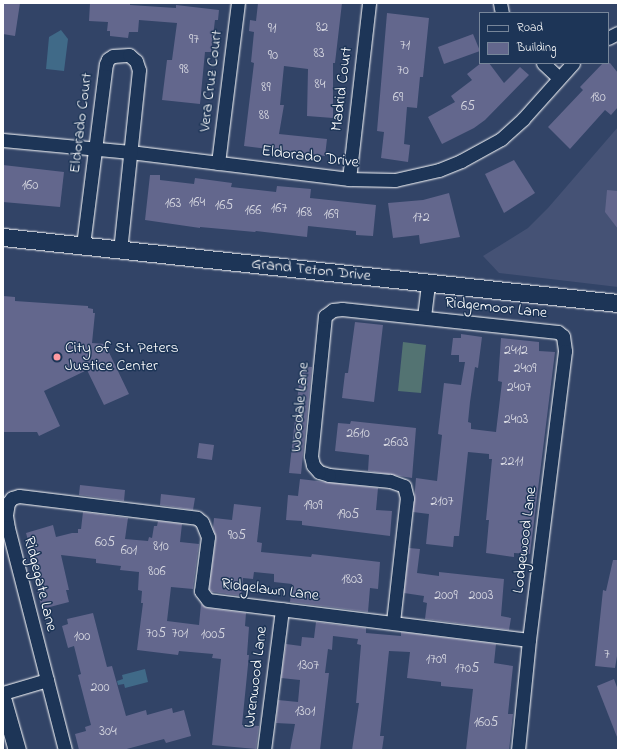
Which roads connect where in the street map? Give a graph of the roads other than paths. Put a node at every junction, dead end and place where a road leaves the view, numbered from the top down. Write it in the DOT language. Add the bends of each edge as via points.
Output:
graph roads {
  1 [pos="238,3"];
  2 [pos="369,3"];
  3 [pos="618,33"];
  4 [pos="609,38"];
  5 [pos="544,64"];
  6 [pos="572,64"];
  7 [pos="559,78"];
  8 [pos="3,140"];
  9 [pos="95,149"];
  10 [pos="130,152"];
  11 [pos="218,163"];
  12 [pos="348,180"];
  13 [pos="3,237"];
  14 [pos="83,245"];
  15 [pos="120,250"];
  16 [pos="428,283"];
  17 [pos="618,303"];
  18 [pos="329,312"];
  19 [pos="424,317"];
  20 [pos="563,336"];
  21 [pos="12,498"];
  22 [pos="282,609"];
  23 [pos="393,622"];
  24 [pos="529,640"];
  25 [pos="47,680"];
  26 [pos="3,693"];
  27 [pos="3,701"];
  28 [pos="17,750"];
  29 [pos="65,750"];
  30 [pos="264,750"];
  31 [pos="518,750"];
  1 -- 11 [label="street, Vera Cruz Court"];
  2 -- 12 [label="street, Madrid Court"];
  3 -- 4 [label="street"];
  5 -- 7 [label="street"];
  6 -- 7 [label="street, Eldorado Drive"];
  7 -- 12 [label="street, Eldorado Drive" via="523,119 501,139 461,161 439,170 395,180"];
  8 -- 9 [label="street, Eldorado Drive"];
  9 -- 10 [label="street, Eldorado Drive"];
  9 -- 10 [label="street, Eldorado Court" via="106,64 113,56 129,55 136,61 139,70"];
  9 -- 14 [label="street, Eldorado Court"];
  10 -- 11 [label="street, Eldorado Drive"];
  10 -- 15 [label="street, Eldorado Court"];
  11 -- 12 [label="street, Eldorado Drive"];
  13 -- 14 [label="street, Grand Teton Drive"];
  14 -- 15 [label="street, Grand Teton Drive"];
  15 -- 16 [label="street, Grand Teton Drive"];
  16 -- 17 [label="street, Grand Teton Drive"];
  16 -- 19 [label="street, Ridgemoor Lane"];
  18 -- 19 [label="street, Ridgemoor Lane" via="342,309"];
  18 -- 23 [label="street, Woodale Lane" via="325,316 311,456 313,466 319,472 390,481 404,486 407,498"];
  19 -- 20 [label="street, Ridgemoor Lane" via="551,331"];
  20 -- 24 [label="street, Lodgewood Lane" via="565,351"];
  21 -- 22 [label="street, Ridgelawn Lane" via="19,496 197,518 202,522 208,537 201,583 204,596 217,602"];
  21 -- 25 [label="street, Ridgegate Lane" via="8,502 6,515 8,528"];
  22 -- 23 [label="street, Ridgelawn Lane"];
  22 -- 30 [label="street, Wrenwood Lane"];
  23 -- 24 [label="street, Ridgelawn Lane"];
  24 -- 31 [label="street, Lodgewood Lane"];
  25 -- 26 [label="street"];
  25 -- 29 [label="street, Ridgegate Lane"];
  27 -- 28 [label="street"];
}
